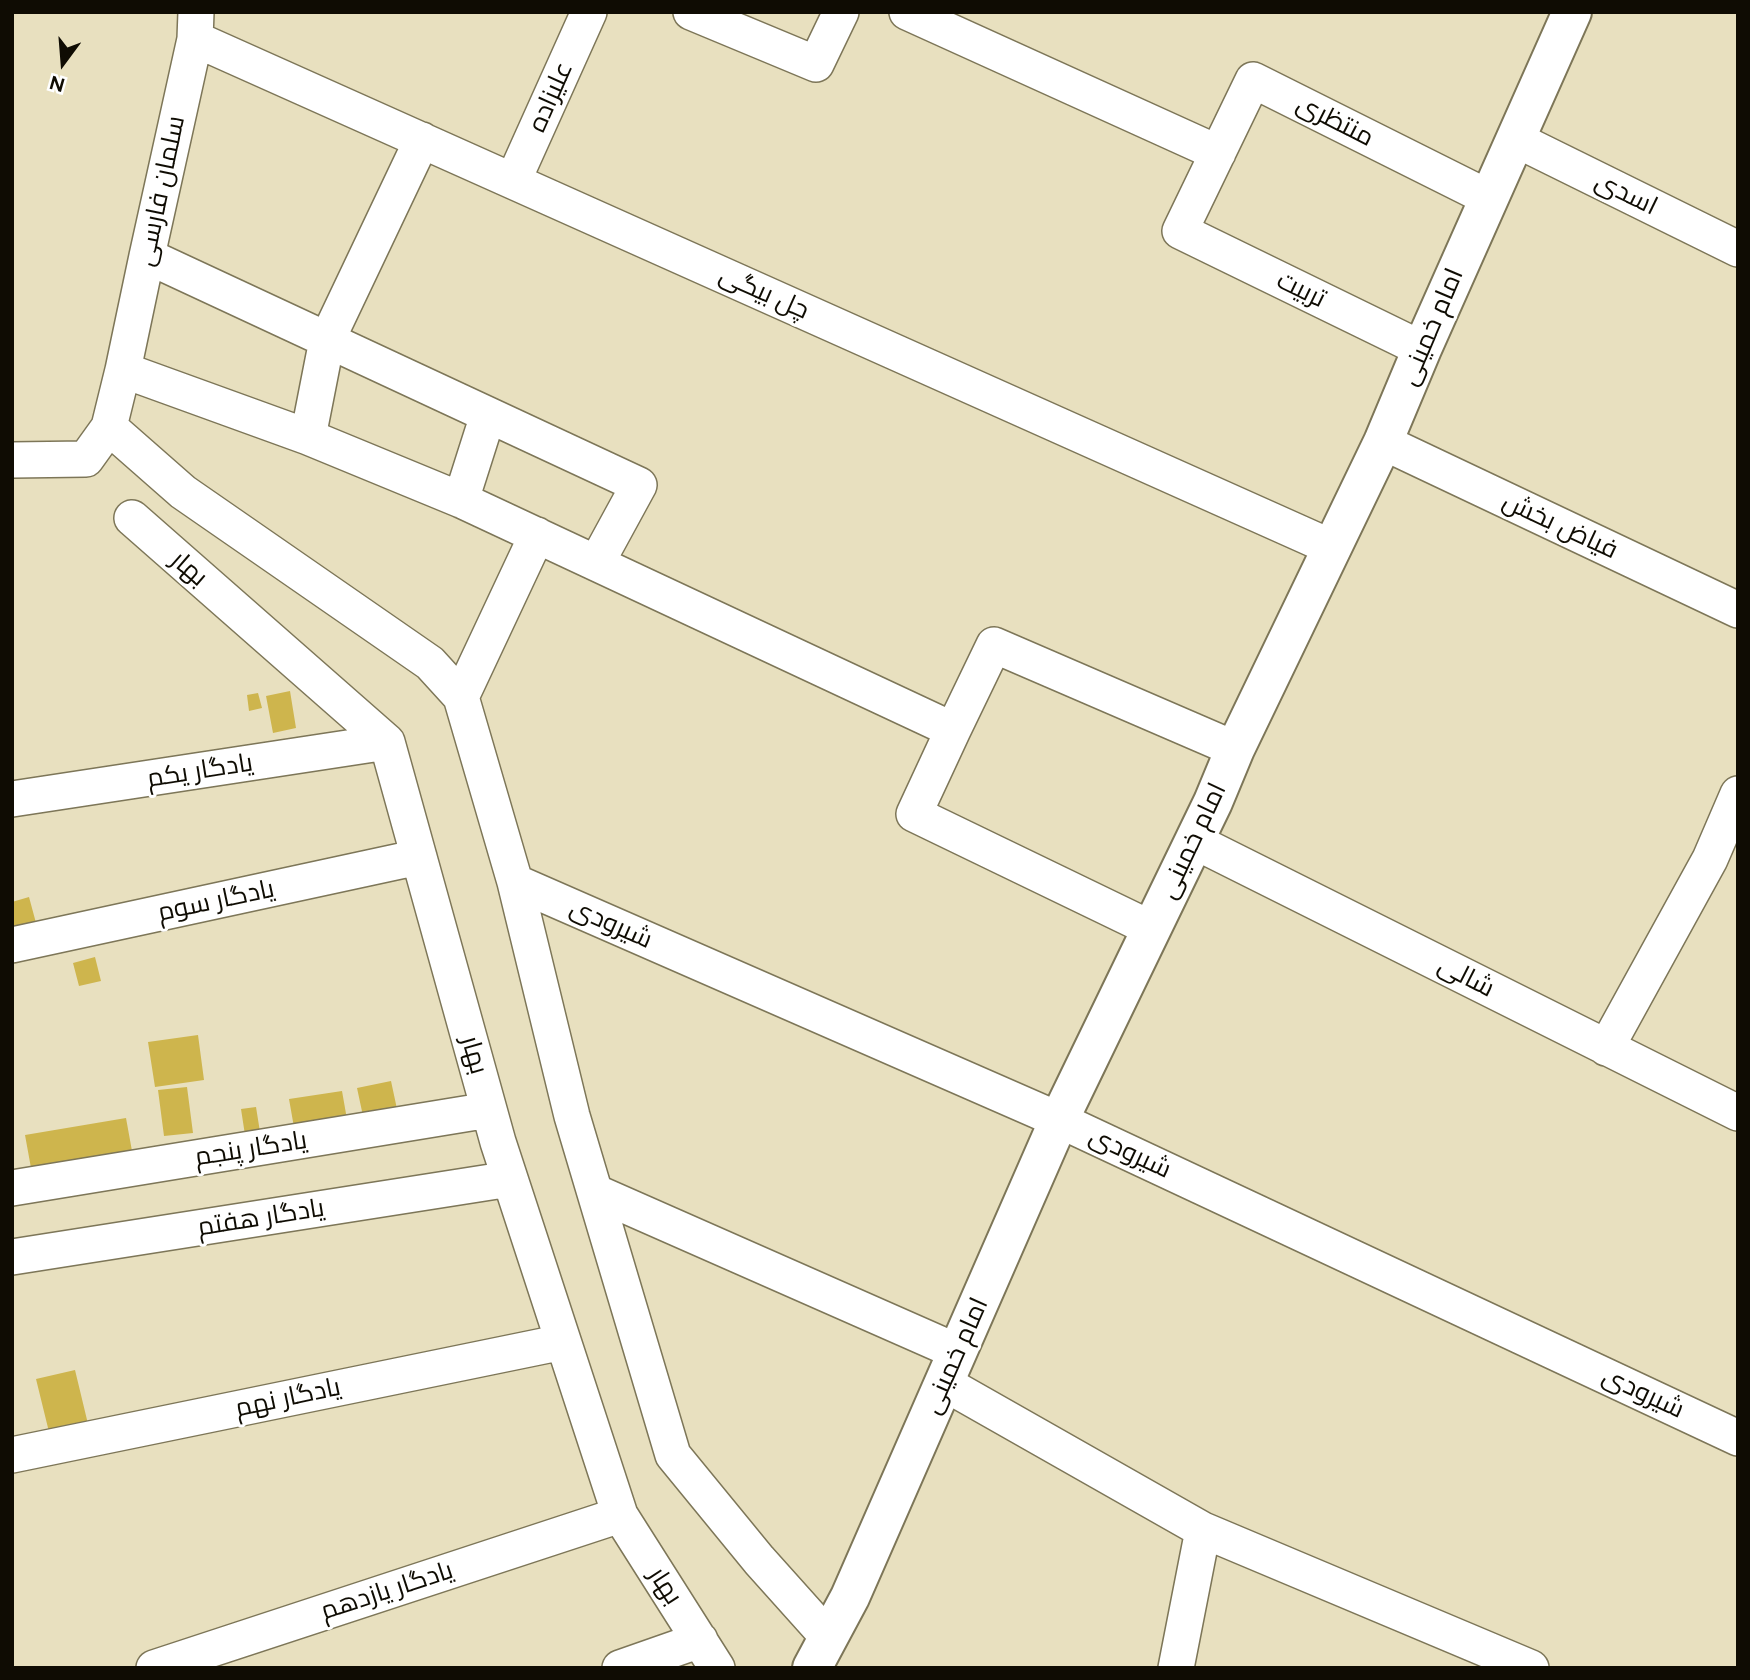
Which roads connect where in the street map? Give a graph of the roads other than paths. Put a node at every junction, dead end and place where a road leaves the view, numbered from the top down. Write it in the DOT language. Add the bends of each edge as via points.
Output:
graph roads {
  1 [pos="589,12"];
  2 [pos="691,12"];
  3 [pos="841,12"];
  4 [pos="907,12"];
  5 [pos="1572,12"];
  6 [pos="196,26"];
  7 [pos="1515,139"];
  8 [pos="422,140"];
  9 [pos="1218,153"];
  10 [pos="513,181"];
  11 [pos="1489,198"];
  12 [pos="1180,231"];
  13 [pos="1738,249"];
  14 [pos="147,256"];
  15 [pos="327,340"];
  16 [pos="1422,349"];
  17 [pos="123,370"];
  18 [pos="488,415"];
  19 [pos="109,426"];
  20 [pos="308,437"];
  21 [pos="1383,442"];
  22 [pos="12,460"];
  23 [pos="461,500"];
  24 [pos="132,519"];
  25 [pos="537,535"];
  26 [pos="1333,548"];
  27 [pos="597,562"];
  28 [pos="1738,610"];
  29 [pos="461,697"];
  30 [pos="953,730"];
  31 [pos="387,742"];
  32 [pos="1235,749"];
  33 [pos="1738,794"];
  34 [pos="12,799"];
  35 [pos="1194,841"];
  36 [pos="419,857"];
  37 [pos="1724,865"];
  38 [pos="515,882"];
  39 [pos="1152,929"];
  40 [pos="12,945"];
  41 [pos="1606,1048"];
  42 [pos="489,1110"];
  43 [pos="1738,1113"];
  44 [pos="1059,1120"];
  45 [pos="510,1179"];
  46 [pos="12,1188"];
  47 [pos="595,1192"];
  48 [pos="12,1256"];
  49 [pos="563,1342"];
  50 [pos="951,1367"];
  51 [pos="1738,1438"];
  52 [pos="12,1454"];
  53 [pos="620,1515"];
  54 [pos="1203,1531"];
  55 [pos="820,1652"];
  56 [pos="709,1654"];
  57 [pos="154,1668"];
  58 [pos="620,1668"];
  59 [pos="1176,1668"];
  60 [pos="1531,1668"];
  1 -- 10 [label="street, علیزاده"];
  2 -- 3 [label="street" via="816,64"];
  4 -- 9 [label="street"];
  5 -- 7 [label="street, امام خمینی"];
  6 -- 8 [label="street, چل بیگی"];
  6 -- 14 [label="street, سلمان فارسی"];
  7 -- 11 [label="street, امام خمینی"];
  7 -- 13 [label="street, اسدی"];
  8 -- 10 [label="street, چل بیگی"];
  8 -- 15 [label="street"];
  9 -- 11 [label="street, منتظری" via="1253,80"];
  9 -- 12 [label="street, منتظری"];
  10 -- 26 [label="street, چل بیگی"];
  11 -- 16 [label="street, امام خمینی"];
  12 -- 16 [label="street, تربیت"];
  14 -- 15 [label="street"];
  14 -- 17 [label="street, سلمان فارسی"];
  15 -- 18 [label="street"];
  15 -- 20 [label="street"];
  16 -- 21 [label="street, امام خمینی"];
  17 -- 19 [label="street, سلمان فارسی"];
  17 -- 20 [label="street"];
  18 -- 23 [label="street"];
  18 -- 27 [label="street" via="639,485"];
  19 -- 22 [label="street" via="86,459"];
  19 -- 29 [label="street" via="183,492 430,663"];
  20 -- 23 [label="street"];
  21 -- 26 [label="street, امام خمینی"];
  21 -- 28 [label="street, فیاض بخش"];
  23 -- 25 [label="street"];
  24 -- 31 [label="street, بهار"];
  25 -- 27 [label="street"];
  25 -- 29 [label="street"];
  26 -- 32 [label="street, امام خمینی"];
  27 -- 30 [label="street"];
  29 -- 38 [label="street"];
  30 -- 32 [label="street" via="994,645"];
  30 -- 39 [label="street" via="914,814"];
  31 -- 34 [label="street, یادگار یکم"];
  31 -- 36 [label="street, بهار"];
  32 -- 35 [label="street, امام خمینی"];
  33 -- 37 [label="street"];
  35 -- 39 [label="street, امام خمینی"];
  35 -- 41 [label="street, شالی"];
  36 -- 40 [label="street, یادگار سوم"];
  36 -- 42 [label="street, بهار"];
  37 -- 41 [label="street"];
  38 -- 44 [label="street, شیرودی"];
  38 -- 47 [label="street"];
  39 -- 44 [label="street, امام خمینی"];
  41 -- 43 [label="street, شالی"];
  42 -- 45 [label="street, بهار"];
  42 -- 46 [label="street, یادگار پنجم"];
  44 -- 50 [label="street, امام خمینی"];
  44 -- 51 [label="street, شیرودی"];
  45 -- 48 [label="street, یادگار هفتم"];
  45 -- 49 [label="street, بهار"];
  47 -- 50 [label="street"];
  47 -- 55 [label="street" via="673,1455 759,1560"];
  49 -- 52 [label="street, یادگار نهم"];
  49 -- 53 [label="street, بهار"];
  50 -- 54 [label="street"];
  50 -- 55 [label="street, امام خمینی" via="850,1597"];
  53 -- 56 [label="street, بهار"];
  53 -- 57 [label="street, یادگار یازدهم"];
  54 -- 59 [label="street"];
  54 -- 60 [label="street"];
  56 -- 58 [label="street"];
}
